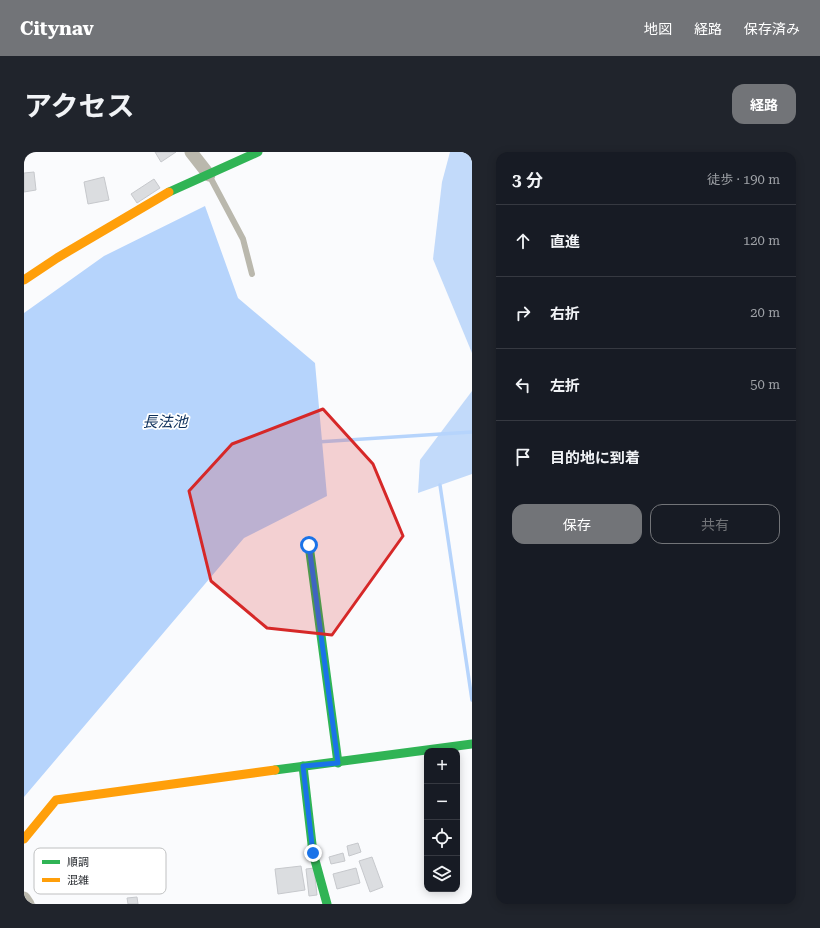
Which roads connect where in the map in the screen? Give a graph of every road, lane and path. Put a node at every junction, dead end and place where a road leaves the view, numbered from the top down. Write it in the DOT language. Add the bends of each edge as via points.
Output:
graph roads {
  1 [pos="191,152"];
  2 [pos="258,152"];
  3 [pos="209,175"];
  4 [pos="252,274"];
  5 [pos="24,280"];
  6 [pos="309,545"];
  7 [pos="472,744"];
  8 [pos="338,763"];
  9 [pos="303,766"];
  10 [pos="24,839"];
  11 [pos="24,898"];
  12 [pos="28,904"];
  13 [pos="327,904"];
  1 -- 3 [label="street"];
  2 -- 3 [label="street"];
  3 -- 4 [label="lane" via="243,239"];
  3 -- 5 [label="street" via="159,197"];
  6 -- 8 [label="street"];
  7 -- 8 [label="street"];
  8 -- 9 [label="street"];
  9 -- 10 [label="street" via="56,800"];
  9 -- 13 [label="street" via="313,853"];
  11 -- 12 [label="street"];
}
